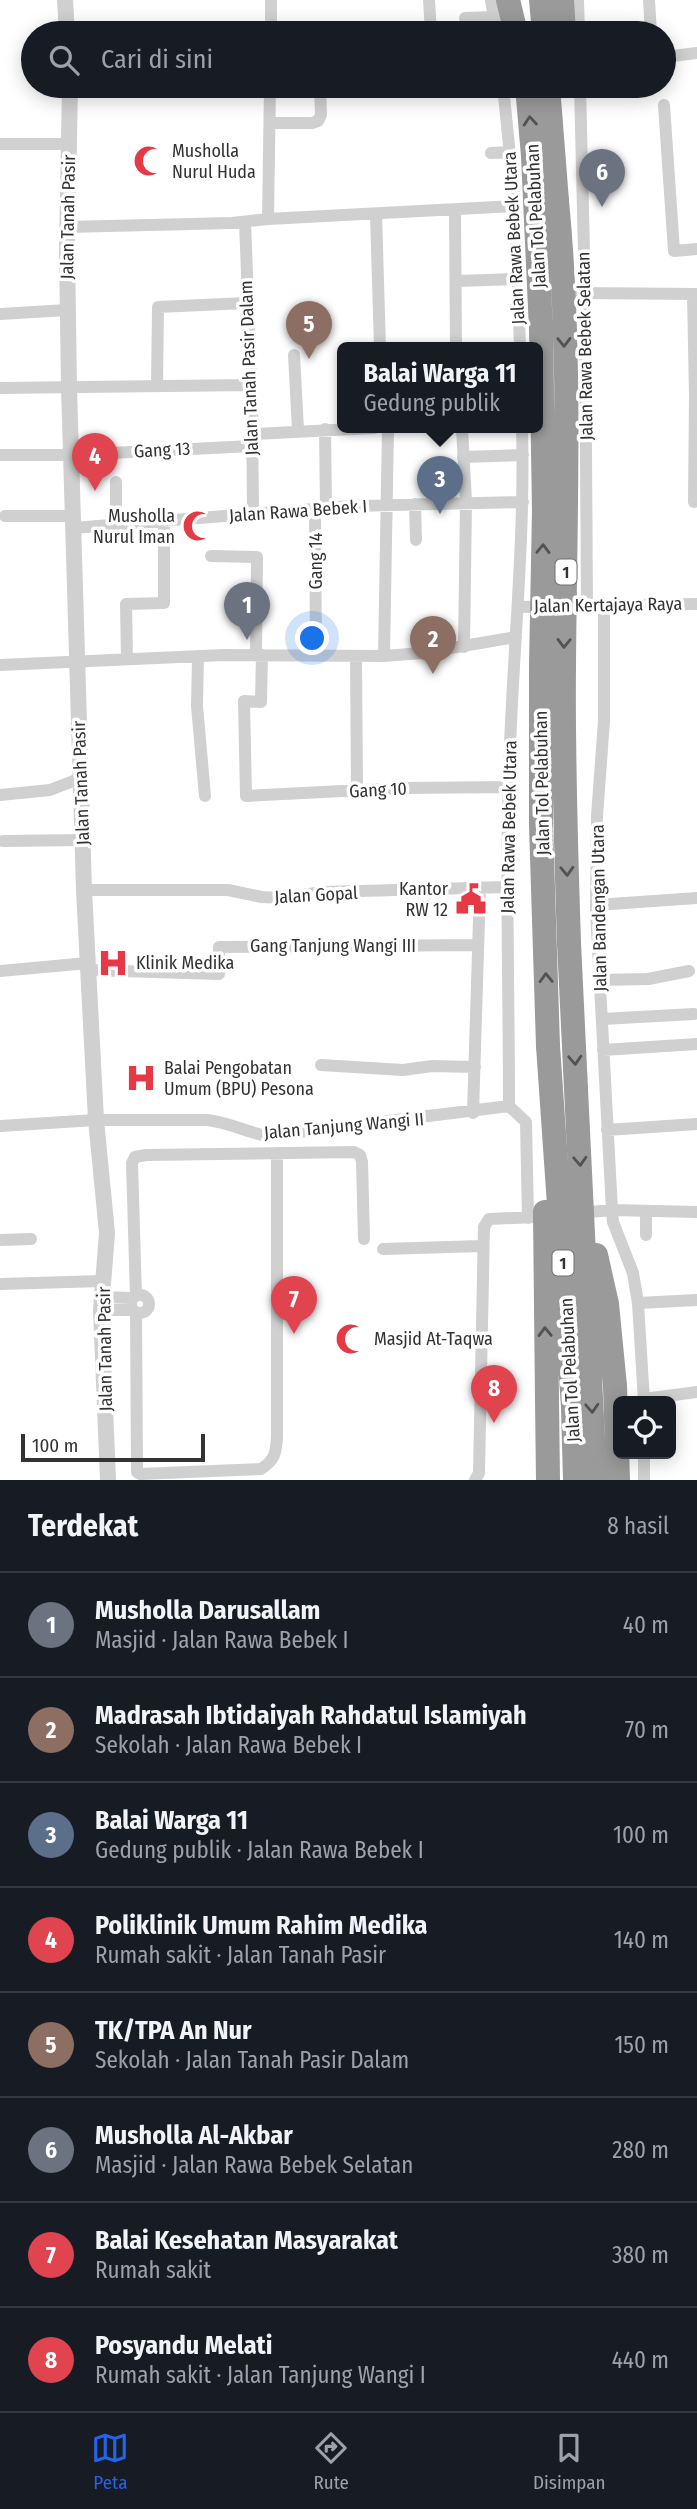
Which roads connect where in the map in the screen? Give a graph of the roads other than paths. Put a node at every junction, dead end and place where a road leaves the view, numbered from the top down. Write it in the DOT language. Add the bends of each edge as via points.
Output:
graph roads {
  1 [pos="65,0"];
  2 [pos="271,0"];
  3 [pos="429,0"];
  4 [pos="491,0"];
  5 [pos="522,0"];
  6 [pos="541,0"];
  7 [pos="562,0"];
  8 [pos="578,0"];
  9 [pos="649,0"];
  10 [pos="501,8"];
  11 [pos="465,18"];
  12 [pos="66,21"];
  13 [pos="271,21"];
  14 [pos="430,21"];
  15 [pos="523,21"];
  16 [pos="543,21"];
  17 [pos="563,21"];
  18 [pos="579,21"];
  19 [pos="650,21"];
  20 [pos="697,53"];
  21 [pos="676,56"];
  22 [pos="70,98"];
  23 [pos="270,98"];
  24 [pos="320,98"];
  25 [pos="504,98"];
  26 [pos="528,98"];
  27 [pos="549,98"];
  28 [pos="564,98"];
  29 [pos="580,98"];
  30 [pos="664,105"];
  31 [pos="270,123"];
  32 [pos="0,144"];
  33 [pos="70,144"];
  34 [pos="510,152"];
  35 [pos="491,153"];
  36 [pos="557,201"];
  37 [pos="515,206"];
  38 [pos="455,210"];
  39 [pos="376,214"];
  40 [pos="268,219"];
  41 [pos="245,222"];
  42 [pos="67,227"];
  43 [pos="697,250"];
  44 [pos="517,279"];
  45 [pos="456,281"];
  46 [pos="585,293"];
  47 [pos="695,294"];
  48 [pos="518,296"];
  49 [pos="246,303"];
  50 [pos="67,310"];
  51 [pos="0,314"];
  52 [pos="380,342"];
  53 [pos="457,342"];
  54 [pos="520,342"];
  55 [pos="542,342"];
  56 [pos="294,355"];
  57 [pos="251,384"];
  58 [pos="157,386"];
  59 [pos="69,387"];
  60 [pos="0,388"];
  61 [pos="696,396"];
  62 [pos="543,427"];
  63 [pos="326,429"];
  64 [pos="337,429"];
  65 [pos="298,430"];
  66 [pos="388,433"];
  67 [pos="461,433"];
  68 [pos="522,433"];
  69 [pos="252,440"];
  70 [pos="0,455"];
  71 [pos="71,455"];
  72 [pos="523,455"];
  73 [pos="463,457"];
  74 [pos="116,482"];
  75 [pos="466,502"];
  76 [pos="523,502"];
  77 [pos="694,502"];
  78 [pos="415,504"];
  79 [pos="387,505"];
  80 [pos="321,509"];
  81 [pos="253,515"];
  82 [pos="5,516"];
  83 [pos="164,521"];
  84 [pos="73,522"];
  85 [pos="116,524"];
  86 [pos="416,540"];
  87 [pos="211,556"];
  88 [pos="697,604"];
  89 [pos="587,606"];
  90 [pos="604,606"];
  91 [pos="519,607"];
  92 [pos="516,637"];
  93 [pos="464,647"];
  94 [pos="259,655"];
  95 [pos="316,655"];
  96 [pos="198,656"];
  97 [pos="356,656"];
  98 [pos="384,656"];
  99 [pos="127,659"];
  100 [pos="77,661"];
  101 [pos="0,664"];
  102 [pos="81,778"];
  103 [pos="510,787"];
  104 [pos="357,791"];
  105 [pos="0,795"];
  106 [pos="205,796"];
  107 [pos="83,840"];
  108 [pos="3,841"];
  109 [pos="480,887"];
  110 [pos="507,887"];
  111 [pos="84,890"];
  112 [pos="697,898"];
  113 [pos="596,905"];
  114 [pos="478,945"];
  115 [pos="88,967"];
  116 [pos="0,971"];
  117 [pos="689,971"];
  118 [pos="599,979"];
  119 [pos="694,1014"];
  120 [pos="602,1019"];
  121 [pos="697,1044"];
  122 [pos="548,1046"];
  123 [pos="603,1050"];
  124 [pos="321,1065"];
  125 [pos="475,1067"];
  126 [pos="509,1107"];
  127 [pos="473,1113"];
  128 [pos="96,1121"];
  129 [pos="697,1125"];
  130 [pos="0,1126"];
  131 [pos="607,1130"];
  132 [pos="277,1153"];
  133 [pos="581,1193"];
  134 [pos="612,1210"];
  135 [pos="646,1211"];
  136 [pos="697,1212"];
  137 [pos="528,1218"];
  138 [pos="646,1236"];
  139 [pos="31,1239"];
  140 [pos="364,1239"];
  141 [pos="0,1240"];
  142 [pos="482,1246"];
  143 [pos="383,1250"];
  144 [pos="0,1284"];
  145 [pos="102,1296"];
  146 [pos="697,1300"];
  147 [pos="638,1303"];
  148 [pos="134,1304"];
  149 [pos="697,1392"];
  150 [pos="644,1396"];
  151 [pos="670,1396"];
  152 [pos="644,1459"];
  153 [pos="108,1480"];
  154 [pos="475,1480"];
  155 [pos="548,1480"];
  156 [pos="575,1480"];
  157 [pos="595,1480"];
  158 [pos="618,1480"];
  159 [pos="644,1480"];
  1 -- 12 [label="street"];
  2 -- 13 [label="street"];
  3 -- 14 [label="street"];
  4 -- 10 [label="street"];
  5 -- 15 [label="highway"];
  6 -- 16 [label="highway"];
  7 -- 17 [label="highway"];
  8 -- 18 [label="street"];
  9 -- 19 [label="street"];
  10 -- 11 [label="street"];
  20 -- 21 [label="street"];
  22 -- 33 [label="street, Jalan Tanah Pasir"];
  23 -- 31 [label="street"];
  24 -- 31 [label="street" via="318,121"];
  25 -- 34 [label="street, Jalan Rawa Bebek Utara"];
  55 -- 26 [label="highway, Jalan Tol Pelabuhan / 1, one-way, bridge"];
  27 -- 36 [label="highway, Jalan Tol Pelabuhan / 1"];
  28 -- 36 [label="highway"];
  29 -- 46 [label="street, Jalan Rawa Bebek Selatan"];
  30 -- 43 [label="street" via="674,251"];
  31 -- 40 [label="street"];
  32 -- 33 [label="street"];
  33 -- 42 [label="street, Jalan Tanah Pasir"];
  34 -- 35 [label="street"];
  34 -- 37 [label="street, Jalan Rawa Bebek Utara"];
  36 -- 133 [label="highway, Jalan Tol Pelabuhan / 1, one-way, bridge" via="566,426 566,825"];
  37 -- 38 [label="street"];
  37 -- 44 [label="street, Jalan Rawa Bebek Utara"];
  38 -- 39 [label="street"];
  38 -- 45 [label="street"];
  39 -- 40 [label="street"];
  39 -- 52 [label="street"];
  40 -- 41 [label="street"];
  41 -- 42 [label="street"];
  41 -- 49 [label="street, Jalan Tanah Pasir Dalam"];
  42 -- 50 [label="street, Jalan Tanah Pasir"];
  44 -- 45 [label="street"];
  44 -- 48 [label="street, Jalan Rawa Bebek Utara"];
  45 -- 53 [label="street"];
  46 -- 47 [label="street"];
  46 -- 48 [label="street"];
  46 -- 89 [label="street, Jalan Rawa Bebek Selatan"];
  47 -- 61 [label="street"];
  48 -- 54 [label="street, Jalan Rawa Bebek Utara"];
  49 -- 57 [label="street, Jalan Tanah Pasir Dalam"];
  49 -- 58 [label="street" via="158,307"];
  50 -- 51 [label="street"];
  50 -- 59 [label="street, Jalan Tanah Pasir"];
  56 -- 65 [label="street"];
  57 -- 58 [label="street"];
  57 -- 69 [label="street, Jalan Tanah Pasir Dalam"];
  58 -- 59 [label="street"];
  59 -- 60 [label="street"];
  59 -- 71 [label="street, Jalan Tanah Pasir"];
  61 -- 77 [label="street"];
  122 -- 62 [label="highway, Jalan Tol Pelabuhan / 1, one-way, bridge" via="541,825"];
  63 -- 64 [label="street, Gang 13"];
  63 -- 65 [label="street, Gang 13"];
  63 -- 80 [label="street, Gang 14"];
  65 -- 69 [label="street, Gang 13"];
  66 -- 79 [label="street"];
  67 -- 73 [label="street"];
  68 -- 72 [label="street, Jalan Rawa Bebek Utara"];
  69 -- 71 [label="street, Gang 13"];
  69 -- 81 [label="street, Jalan Tanah Pasir Dalam"];
  70 -- 71 [label="street, Gang 13"];
  71 -- 84 [label="street, Jalan Tanah Pasir"];
  72 -- 73 [label="street"];
  72 -- 76 [label="street, Jalan Rawa Bebek Utara"];
  73 -- 75 [label="street"];
  74 -- 85 [label="street"];
  75 -- 76 [label="street, Jalan Rawa Bebek I"];
  75 -- 78 [label="street, Jalan Rawa Bebek I"];
  75 -- 93 [label="street"];
  76 -- 91 [label="street, Jalan Rawa Bebek Utara"];
  78 -- 79 [label="street, Jalan Rawa Bebek I"];
  78 -- 86 [label="street"];
  79 -- 80 [label="street, Jalan Rawa Bebek I"];
  79 -- 98 [label="street"];
  80 -- 81 [label="street, Jalan Rawa Bebek I"];
  80 -- 95 [label="street, Gang 14"];
  81 -- 83 [label="street, Jalan Rawa Bebek I"];
  82 -- 84 [label="street, Jalan Rawa Bebek I"];
  83 -- 85 [label="street, Jalan Rawa Bebek I"];
  83 -- 99 [label="street" via="164,603 126,604"];
  84 -- 85 [label="street, Jalan Rawa Bebek I"];
  84 -- 100 [label="street, Jalan Tanah Pasir"];
  87 -- 94 [label="street" via="257,557"];
  88 -- 90 [label="street, Jalan Kertajaya Raya"];
  89 -- 90 [label="street, Jalan Kertajaya Raya"];
  89 -- 91 [label="street, Jalan Kertajaya Raya"];
  90 -- 113 [label="street, Jalan Bandengan Utara"];
  91 -- 92 [label="street, Jalan Rawa Bebek Utara"];
  92 -- 93 [label="street"];
  92 -- 103 [label="street, Jalan Rawa Bebek Utara"];
  93 -- 98 [label="street"];
  94 -- 95 [label="street"];
  94 -- 96 [label="street"];
  94 -- 104 [label="street, Gang 10" via="261,702 244,701 246,796"];
  95 -- 97 [label="street"];
  96 -- 99 [label="street"];
  96 -- 106 [label="street"];
  97 -- 98 [label="street"];
  97 -- 104 [label="street"];
  99 -- 100 [label="street"];
  100 -- 101 [label="street"];
  100 -- 102 [label="street, Jalan Tanah Pasir"];
  102 -- 105 [label="street" via="50,790"];
  102 -- 107 [label="street, Jalan Tanah Pasir"];
  103 -- 104 [label="street, Gang 10"];
  103 -- 110 [label="street, Jalan Rawa Bebek Utara"];
  107 -- 108 [label="street"];
  107 -- 111 [label="street, Jalan Tanah Pasir"];
  109 -- 110 [label="street, Jalan Gopal"];
  109 -- 111 [label="street, Jalan Gopal" via="323,892 282,898 228,890"];
  109 -- 114 [label="street"];
  110 -- 126 [label="street, Jalan Rawa Bebek Utara"];
  111 -- 115 [label="street, Jalan Tanah Pasir"];
  112 -- 113 [label="street"];
  113 -- 118 [label="street, Jalan Bandengan Utara"];
  114 -- 115 [label="street, Gang Tanjung Wangi III" via="219,947 219,974"];
  114 -- 125 [label="street"];
  115 -- 116 [label="street"];
  115 -- 128 [label="street, Jalan Tanah Pasir"];
  117 -- 118 [label="street" via="648,979"];
  118 -- 120 [label="street, Jalan Bandengan Utara"];
  119 -- 120 [label="street"];
  120 -- 123 [label="street, Jalan Bandengan Utara"];
  121 -- 123 [label="street"];
  155 -- 122 [label="highway, one-way, bridge"];
  122 -- 156 [label="highway, Jalan Tol Pelabuhan / 1, bridge"];
  123 -- 131 [label="street, Jalan Bandengan Utara"];
  124 -- 125 [label="street" via="402,1070"];
  125 -- 127 [label="street"];
  126 -- 127 [label="street, Jalan Tanjung Wangi II"];
  126 -- 137 [label="street" via="526,1122"];
  127 -- 128 [label="street, Jalan Tanjung Wangi II" via="267,1136 215,1121"];
  128 -- 130 [label="street, Jalan Tanjung Wangi II"];
  128 -- 145 [label="street, Jalan Tanah Pasir" via="107,1233"];
  129 -- 131 [label="street"];
  131 -- 134 [label="street, Jalan Bandengan Utara"];
  132 -- 140 [label="street" via="354,1152 360,1156"];
  132 -- 148 [label="street" via="135,1157"];
  132 -- 148 [label="street" via="277,1437 271,1463 261,1469 136,1472"];
  133 -- 157 [label="highway, Jalan Tol Pelabuhan / 1, one-way, bridge"];
  133 -- 158 [label="highway, bridge" via="607,1304"];
  134 -- 135 [label="street"];
  134 -- 137 [label="street"];
  134 -- 147 [label="street, Jalan Bandengan Utara" via="634,1273"];
  135 -- 136 [label="street"];
  135 -- 138 [label="street"];
  137 -- 142 [label="street" via="489,1219"];
  139 -- 141 [label="street"];
  142 -- 143 [label="street"];
  142 -- 154 [label="street" via="479,1473"];
  144 -- 145 [label="street"];
  145 -- 148 [label="street"];
  145 -- 153 [label="street, Jalan Tanah Pasir"];
  146 -- 147 [label="street"];
  147 -- 150 [label="street, Jalan Bandengan Utara"];
  149 -- 151 [label="street"];
  152 -- 159 [label="street"];
}
